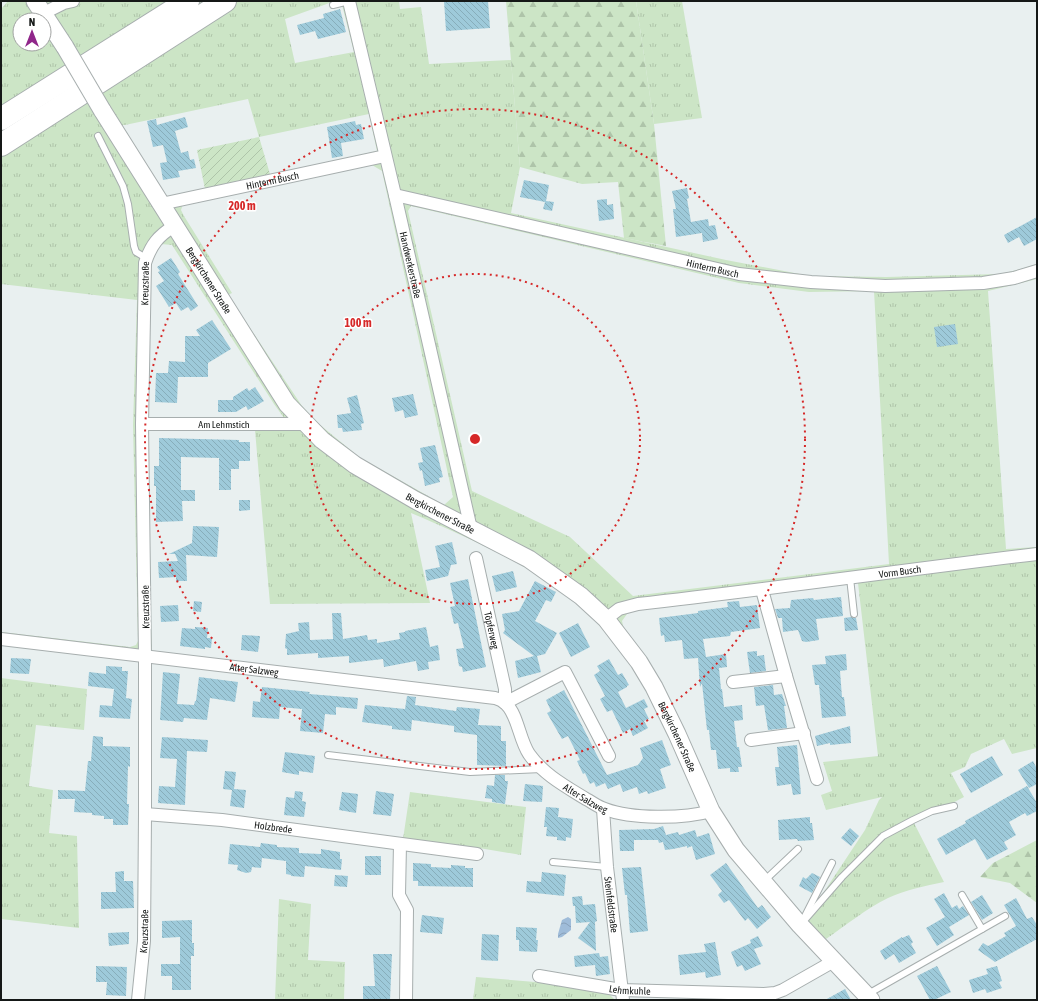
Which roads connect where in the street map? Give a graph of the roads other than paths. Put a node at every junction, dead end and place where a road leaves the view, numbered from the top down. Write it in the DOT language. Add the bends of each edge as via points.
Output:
graph roads {
  1 [pos="72,1"];
  2 [pos="188,1"];
  3 [pos="225,1"];
  4 [pos="349,1"];
  5 [pos="333,5"];
  6 [pos="38,7"];
  7 [pos="1,119"];
  8 [pos="98,136"];
  9 [pos="1,145"];
  10 [pos="385,156"];
  11 [pos="395,195"];
  12 [pos="160,204"];
  13 [pos="174,226"];
  14 [pos="146,258"];
  15 [pos="1037,272"];
  16 [pos="142,424"];
  17 [pos="306,424"];
  18 [pos="471,529"];
  19 [pos="1037,554"];
  20 [pos="476,558"];
  21 [pos="850,578"];
  22 [pos="762,590"];
  23 [pos="854,614"];
  24 [pos="606,619"];
  25 [pos="1,639"];
  26 [pos="145,656"];
  27 [pos="786,676"];
  28 [pos="733,682"];
  29 [pos="506,703"];
  30 [pos="804,733"];
  31 [pos="751,740"];
  32 [pos="328,755"];
  33 [pos="609,756"];
  34 [pos="542,769"];
  35 [pos="817,779"];
  36 [pos="954,806"];
  37 [pos="604,809"];
  38 [pos="711,811"];
  39 [pos="146,814"];
  40 [pos="400,844"];
  41 [pos="798,849"];
  42 [pos="477,854"];
  43 [pos="553,862"];
  44 [pos="832,862"];
  45 [pos="607,867"];
  46 [pos="762,882"];
  47 [pos="962,895"];
  48 [pos="1005,916"];
  49 [pos="802,922"];
  50 [pos="982,929"];
  51 [pos="834,961"];
  52 [pos="539,976"];
  53 [pos="622,995"];
  54 [pos="869,998"];
  55 [pos="138,1000"];
  56 [pos="406,1000"];
  1 -- 6 [label="street"];
  2 -- 7 [label="highway"];
  3 -- 9 [label="highway"];
  4 -- 5 [label="lane"];
  4 -- 10 [label="street, Handwerkerstraße"];
  6 -- 12 [label="street, Bergkirchener Straße, bridge"];
  8 -- 14 [label="lane" via="123,186 136,252"];
  10 -- 11 [label="street, Handwerkerstraße"];
  10 -- 12 [label="street, Hinterm Busch"];
  11 -- 15 [label="street, Hinterm Busch" via="739,274 811,282 885,286 983,283"];
  11 -- 18 [label="street, Handwerkerstraße"];
  12 -- 13 [label="street, Bergkirchener Straße"];
  13 -- 14 [label="street, Kreuzstraße" via="156,240"];
  13 -- 17 [label="street, Bergkirchener Straße" via="287,404"];
  14 -- 16 [label="street, Kreuzstraße"];
  16 -- 17 [label="street, Am Lehmstich"];
  16 -- 26 [label="street, Kreuzstraße"];
  17 -- 18 [label="street, Bergkirchener Straße" via="355,466"];
  18 -- 24 [label="street, Bergkirchener Straße" via="528,559 581,596"];
  19 -- 21 [label="street, Vorm Busch"];
  20 -- 29 [label="street, Töpferweg"];
  21 -- 22 [label="street, Vorm Busch"];
  21 -- 23 [label="lane"];
  22 -- 24 [label="street, Vorm Busch" via="628,606"];
  22 -- 27 [label="street"];
  24 -- 38 [label="street, Bergkirchener Straße" via="639,662 654,687"];
  25 -- 26 [label="street, Alter Salzweg"];
  26 -- 29 [label="street, Alter Salzweg" via="495,698"];
  26 -- 39 [label="street, Kreuzstraße"];
  27 -- 28 [label="street"];
  27 -- 30 [label="street"];
  29 -- 33 [label="street" via="565,672"];
  29 -- 34 [label="street, Alter Salzweg" via="528,753"];
  30 -- 31 [label="street"];
  30 -- 35 [label="street"];
  32 -- 34 [label="lane" via="470,772"];
  34 -- 37 [label="street, Alter Salzweg" via="565,787"];
  36 -- 49 [label="lane" via="932,811 883,836"];
  37 -- 38 [label="street, Alter Salzweg" via="622,814 652,816 688,816"];
  37 -- 45 [label="street, Steinfeldstraße"];
  38 -- 46 [label="street, Bergkirchener Straße" via="736,850"];
  39 -- 40 [label="street, Holzbrede" via="222,820"];
  39 -- 55 [label="street, Kreuzstraße" via="144,941"];
  40 -- 42 [label="street, Holzbrede"];
  40 -- 56 [label="street" via="400,895 408,910"];
  41 -- 46 [label="lane"];
  43 -- 45 [label="lane"];
  44 -- 49 [label="lane"];
  45 -- 53 [label="street, Steinfeldstraße"];
  46 -- 49 [label="street, Bergkirchener Straße"];
  47 -- 50 [label="lane"];
  48 -- 50 [label="lane"];
  49 -- 51 [label="street, Bergkirchener Straße"];
  50 -- 54 [label="lane"];
  51 -- 53 [label="street, Lehmkuhle" via="775,993"];
  51 -- 54 [label="street, Bergkirchener Straße"];
  52 -- 53 [label="street, Lehmkuhle"];
}
